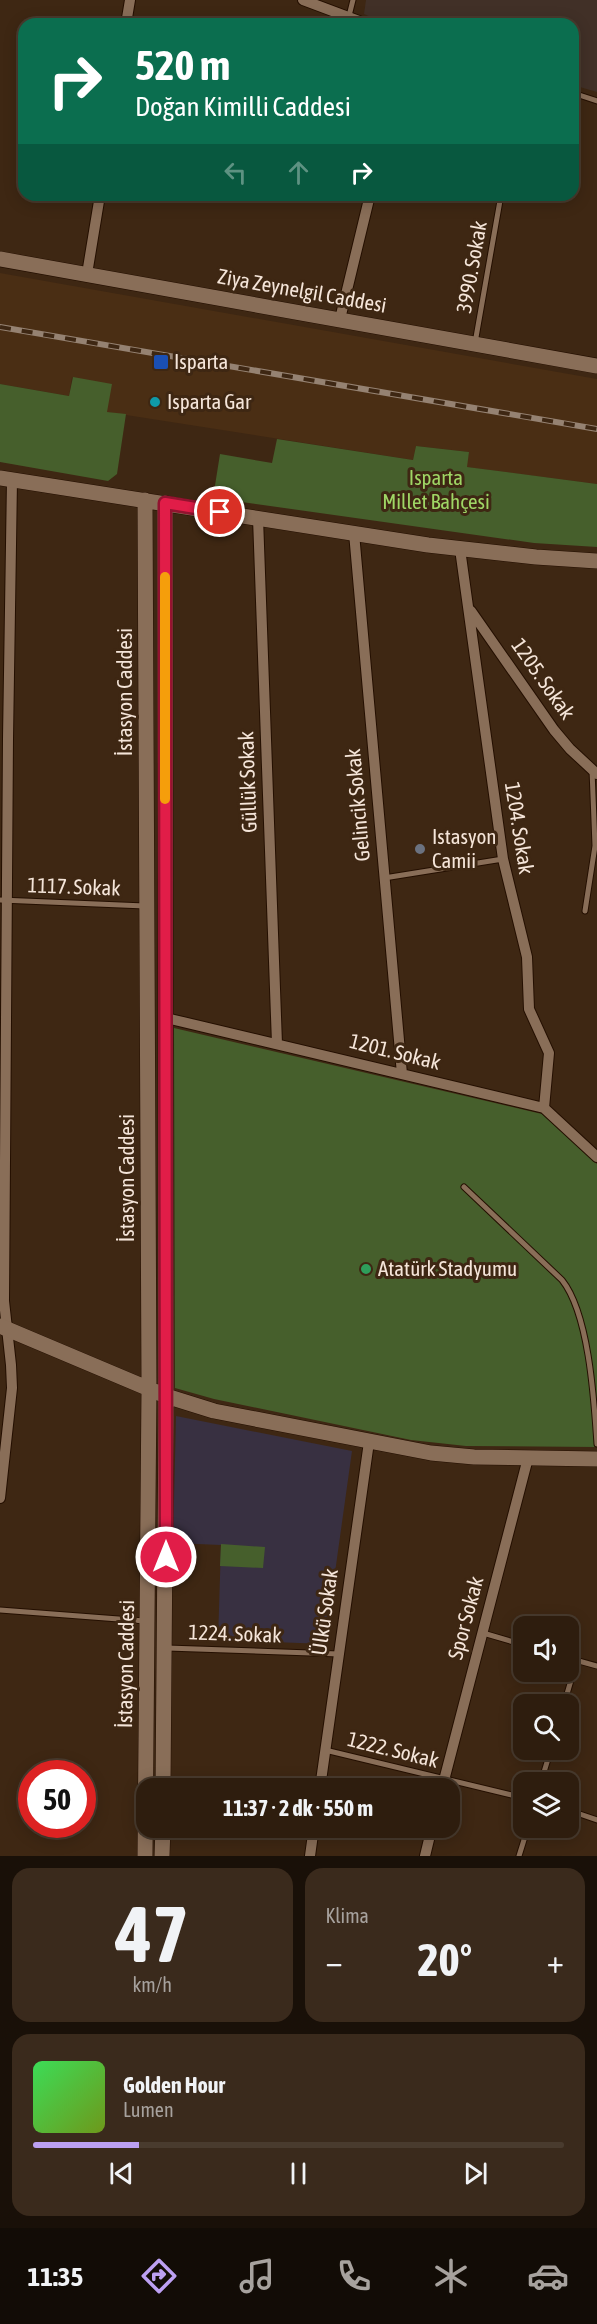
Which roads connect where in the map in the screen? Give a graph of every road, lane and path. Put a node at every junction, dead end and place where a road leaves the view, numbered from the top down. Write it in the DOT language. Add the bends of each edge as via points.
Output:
graph roads {
  1 [pos="130,0"];
  2 [pos="303,0"];
  3 [pos="353,0"];
  4 [pos="127,18"];
  5 [pos="344,18"];
  6 [pos="348,18"];
  7 [pos="579,95"];
  8 [pos="597,101"];
  9 [pos="99,201"];
  10 [pos="369,201"];
  11 [pos="500,201"];
  12 [pos="0,259"];
  13 [pos="87,274"];
  14 [pos="340,319"];
  15 [pos="474,344"];
  16 [pos="597,366"];
  17 [pos="6,479"];
  18 [pos="145,500"];
  19 [pos="165,503"];
  20 [pos="258,518"];
  21 [pos="354,533"];
  22 [pos="460,549"];
  23 [pos="597,561"];
  24 [pos="468,607"];
  25 [pos="4,666"];
  26 [pos="594,771"];
  27 [pos="503,859"];
  28 [pos="384,878"];
  29 [pos="3,900"];
  30 [pos="147,906"];
  31 [pos="585,911"];
  32 [pos="166,1018"];
  33 [pos="277,1044"];
  34 [pos="402,1074"];
  35 [pos="544,1108"];
  36 [pos="597,1157"];
  37 [pos="465,1187"];
  38 [pos="2,1243"];
  39 [pos="3,1327"];
  40 [pos="149,1388"];
  41 [pos="166,1396"];
  42 [pos="369,1442"];
  43 [pos="597,1444"];
  44 [pos="528,1458"];
  45 [pos="597,1459"];
  46 [pos="0,1498"];
  47 [pos="0,1610"];
  48 [pos="148,1621"];
  49 [pos="483,1633"];
  50 [pos="513,1642"];
  51 [pos="165,1648"];
  52 [pos="339,1654"];
  53 [pos="579,1660"];
  54 [pos="597,1666"];
  55 [pos="325,1750"];
  56 [pos="163,1778"];
  57 [pos="321,1778"];
  58 [pos="423,1778"];
  59 [pos="446,1778"];
  60 [pos="460,1787"];
  61 [pos="513,1796"];
  62 [pos="579,1814"];
  63 [pos="597,1820"];
  64 [pos="163,1838"];
  65 [pos="312,1838"];
  66 [pos="429,1838"];
  67 [pos="525,1838"];
  68 [pos="145,1856"];
  69 [pos="162,1856"];
  70 [pos="310,1856"];
  71 [pos="425,1856"];
  72 [pos="519,1856"];
  1 -- 4 [label="street"];
  2 -- 5 [label="street"];
  3 -- 6 [label="lane"];
  7 -- 8 [label="lane"];
  9 -- 13 [label="street"];
  10 -- 14 [label="street"];
  11 -- 15 [label="lane, 3990. Sokak"];
  12 -- 13 [label="main road, Ziya Zeynelgil Caddesi"];
  13 -- 14 [label="main road, Ziya Zeynelgil Caddesi"];
  14 -- 15 [label="main road, Ziya Zeynelgil Caddesi"];
  15 -- 16 [label="main road, Ziya Zeynelgil Caddesi"];
  17 -- 18 [label="main road"];
  17 -- 25 [label="street"];
  18 -- 19 [label="main road"];
  18 -- 30 [label="main road, İstasyon Caddesi"];
  19 -- 20 [label="main road"];
  19 -- 32 [label="main road, İstasyon Caddesi"];
  20 -- 21 [label="main road"];
  20 -- 33 [label="street, Güllük Sokak"];
  21 -- 22 [label="main road"];
  21 -- 28 [label="street, Gelincik Sokak"];
  22 -- 23 [label="main road"];
  22 -- 24 [label="street, 1204. Sokak"];
  24 -- 26 [label="street, 1205. Sokak" via="554,730"];
  24 -- 27 [label="street, 1204. Sokak"];
  25 -- 29 [label="street"];
  26 -- 31 [label="lane, 1205. Sokak" via="595,846"];
  27 -- 28 [label="lane"];
  27 -- 35 [label="street, 1204. Sokak" via="527,957 529,1009 549,1053"];
  28 -- 34 [label="street, Gelincik Sokak"];
  29 -- 30 [label="lane, 1117. Sokak"];
  29 -- 38 [label="street"];
  30 -- 40 [label="main road, İstasyon Caddesi"];
  32 -- 33 [label="street, 1201. Sokak"];
  32 -- 41 [label="main road, İstasyon Caddesi"];
  33 -- 34 [label="street, 1201. Sokak"];
  34 -- 35 [label="street, 1201. Sokak"];
  35 -- 36 [label="street, 1201. Sokak"];
  37 -- 43 [label="lane" via="572,1294 579,1311"];
  38 -- 39 [label="street"];
  39 -- 40 [label="main road"];
  39 -- 46 [label="street" via="12,1388"];
  40 -- 41 [label="main road"];
  40 -- 48 [label="main road, İstasyon Caddesi"];
  41 -- 42 [label="main road" via="214,1411"];
  41 -- 51 [label="main road, İstasyon Caddesi"];
  42 -- 44 [label="main road" via="431,1453"];
  42 -- 52 [label="street, Ülkü Sokak"];
  44 -- 45 [label="main road"];
  44 -- 49 [label="street, Spor Sokak"];
  47 -- 48 [label="lane"];
  48 -- 68 [label="main road, İstasyon Caddesi"];
  49 -- 50 [label="lane"];
  49 -- 59 [label="street, Spor Sokak"];
  51 -- 52 [label="lane, 1224. Sokak"];
  51 -- 56 [label="main road, İstasyon Caddesi"];
  52 -- 55 [label="street, Ülkü Sokak"];
  53 -- 54 [label="lane"];
  55 -- 57 [label="street, Ülkü Sokak"];
  55 -- 58 [label="lane, 1222. Sokak"];
  60 -- 61 [label="lane, 1222. Sokak"];
  62 -- 63 [label="lane"];
  64 -- 69 [label="main road"];
  65 -- 70 [label="street"];
  66 -- 71 [label="street"];
  67 -- 72 [label="lane"];
}
